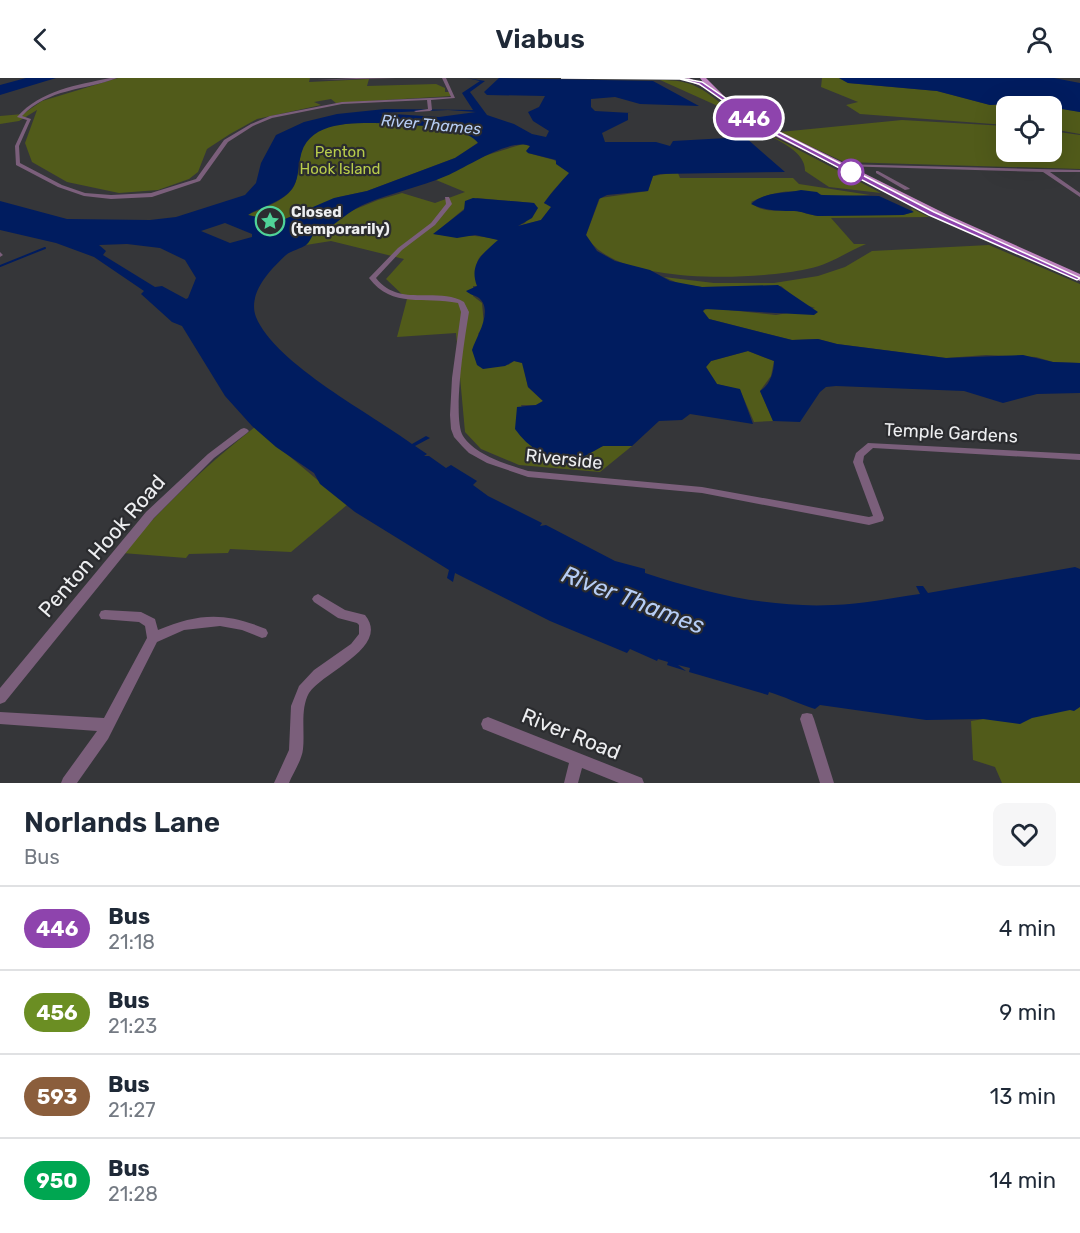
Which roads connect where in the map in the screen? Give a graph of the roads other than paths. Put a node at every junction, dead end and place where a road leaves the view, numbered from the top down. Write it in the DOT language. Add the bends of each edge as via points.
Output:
graph roads {
  1 [pos="115,78"];
  2 [pos="394,78"];
  3 [pos="444,78"];
  4 [pos="563,78"];
  5 [pos="649,78"];
  6 [pos="680,78"];
  7 [pos="701,78"];
  8 [pos="687,79"];
  9 [pos="319,80"];
  10 [pos="711,90"];
  11 [pos="429,100"];
  12 [pos="416,110"];
  13 [pos="840,165"];
  14 [pos="1044,169"];
  15 [pos="1080,171"];
  16 [pos="878,172"];
  17 [pos="885,189"];
  18 [pos="1080,195"];
  19 [pos="447,198"];
  20 [pos="1080,278"];
  21 [pos="244,431"];
  22 [pos="1080,457"];
  23 [pos="876,521"];
  24 [pos="318,599"];
  25 [pos="105,615"];
  26 [pos="262,633"];
  27 [pos="153,638"];
  28 [pos="0,698"];
  29 [pos="0,718"];
  30 [pos="807,719"];
  31 [pos="488,724"];
  32 [pos="107,725"];
  33 [pos="577,759"];
  34 [pos="68,783"];
  35 [pos="281,783"];
  36 [pos="571,783"];
  37 [pos="638,783"];
  38 [pos="827,783"];
  1 -- 11 [label="street" via="51,96 26,109 19,117 29,119 17,146 18,164 84,194 111,198 152,195 198,180 226,141 271,117 342,103"];
  2 -- 9 [label="street"];
  3 -- 11 [label="street" via="453,98"];
  4 -- 5 [label="street"];
  5 -- 6 [label="street"];
  6 -- 8 [label="main road"];
  7 -- 8 [label="main road"];
  7 -- 10 [label="main road"];
  8 -- 10 [label="main road"];
  10 -- 13 [label="main road" via="743,115"];
  11 -- 12 [label="street" via="430,110"];
  13 -- 14 [label="street"];
  13 -- 17 [label="main road"];
  14 -- 15 [label="street"];
  14 -- 18 [label="street"];
  16 -- 17 [label="street" via="905,188"];
  17 -- 20 [label="main road"];
  19 -- 23 [label="street, Riverside" via="449,204 441,216 372,278 386,291 401,296 453,299 465,307 453,407 457,436 472,449 503,468 528,474 702,490"];
  21 -- 28 [label="street, Penton Hook Road" via="211,456 150,515"];
  22 -- 23 [label="street, Temple Gardens" via="872,445 859,455 858,462 878,513"];
  24 -- 35 [label="street" via="342,614 361,619 365,624 364,636 304,690 298,706 296,751"];
  25 -- 27 [label="street" via="141,617 151,623"];
  26 -- 27 [label="street" via="220,621 183,625"];
  27 -- 32 [label="street"];
  29 -- 32 [label="street"];
  30 -- 38 [label="street"];
  31 -- 33 [label="street, River Road"];
  32 -- 34 [label="street"];
  33 -- 36 [label="street"];
  33 -- 37 [label="street, River Road"];
}
